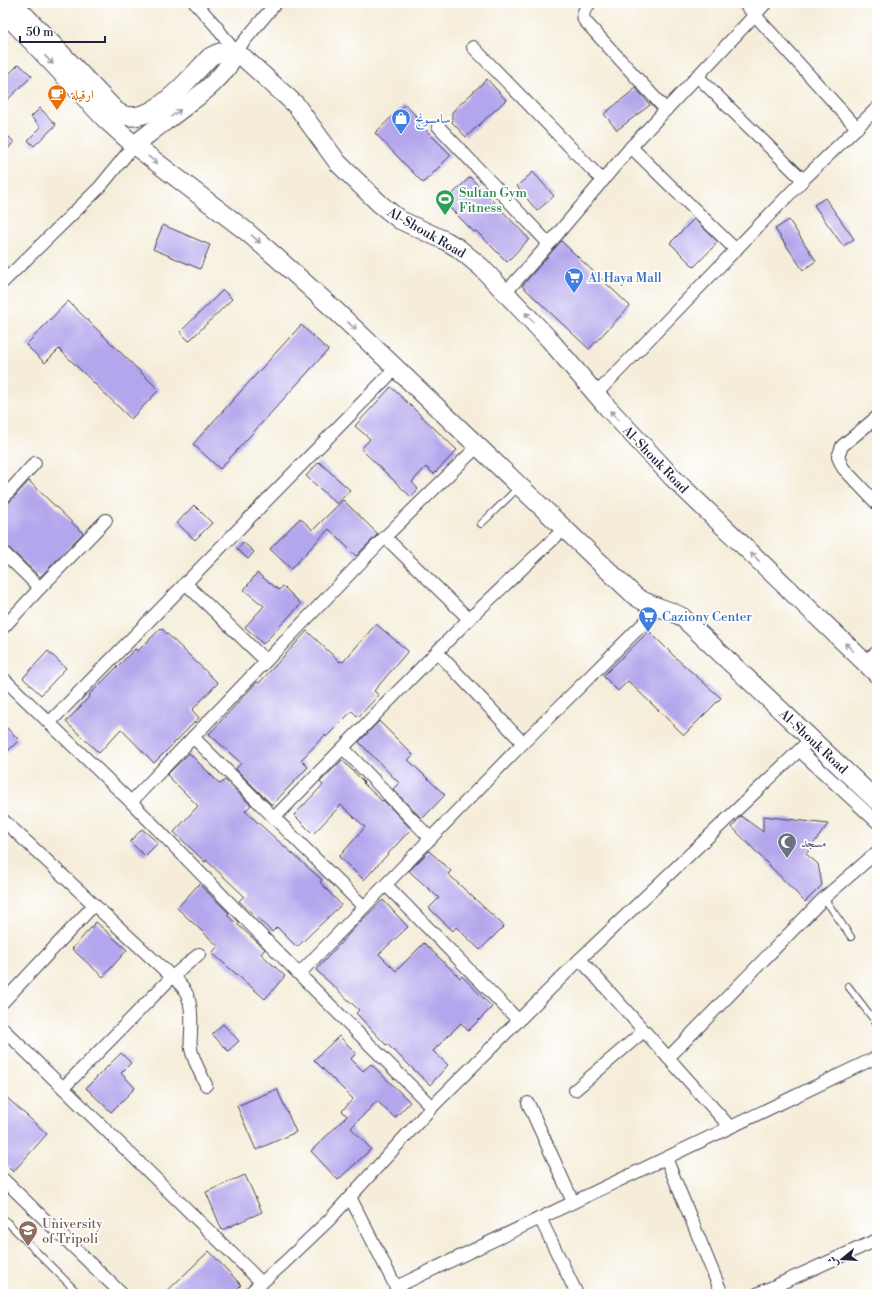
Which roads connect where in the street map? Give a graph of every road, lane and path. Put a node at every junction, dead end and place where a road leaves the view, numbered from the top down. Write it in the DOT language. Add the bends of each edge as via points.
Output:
graph roads {
  1 [pos="13,3"];
  2 [pos="195,3"];
  3 [pos="276,3"];
  4 [pos="590,3"];
  5 [pos="744,3"];
  6 [pos="766,3"];
  7 [pos="3,12"];
  8 [pos="755,15"];
  9 [pos="473,47"];
  10 [pos="235,52"];
  11 [pos="697,76"];
  12 [pos="877,108"];
  13 [pos="666,110"];
  14 [pos="110,115"];
  15 [pos="438,126"];
  16 [pos="857,128"];
  17 [pos="134,145"];
  18 [pos="631,147"];
  19 [pos="803,180"];
  20 [pos="603,181"];
  21 [pos="549,244"];
  22 [pos="736,250"];
  23 [pos="3,282"];
  24 [pos="505,292"];
  25 [pos="396,368"];
  26 [pos="596,394"];
  27 [pos="877,417"];
  28 [pos="478,446"];
  29 [pos="35,463"];
  30 [pos="520,486"];
  31 [pos="3,498"];
  32 [pos="877,504"];
  33 [pos="106,520"];
  34 [pos="481,524"];
  35 [pos="564,528"];
  36 [pos="385,537"];
  37 [pos="3,552"];
  38 [pos="185,583"];
  39 [pos="40,588"];
  40 [pos="659,608"];
  41 [pos="469,620"];
  42 [pos="3,628"];
  43 [pos="436,652"];
  44 [pos="870,657"];
  45 [pos="266,661"];
  46 [pos="877,674"];
  47 [pos="3,678"];
  48 [pos="49,723"];
  49 [pos="193,737"];
  50 [pos="523,743"];
  51 [pos="806,745"];
  52 [pos="343,748"];
  53 [pos="877,801"];
  54 [pos="131,802"];
  55 [pos="274,818"];
  56 [pos="3,820"];
  57 [pos="877,822"];
  58 [pos="430,839"];
  59 [pos="877,852"];
  60 [pos="386,885"];
  61 [pos="824,898"];
  62 [pos="94,905"];
  63 [pos="364,907"];
  64 [pos="851,937"];
  65 [pos="199,954"];
  66 [pos="580,959"];
  67 [pos="299,974"];
  68 [pos="172,977"];
  69 [pos="848,986"];
  70 [pos="3,1002"];
  71 [pos="518,1021"];
  72 [pos="877,1024"];
  73 [pos="3,1029"];
  74 [pos="644,1031"];
  75 [pos="877,1057"];
  76 [pos="668,1058"];
  77 [pos="206,1086"];
  78 [pos="63,1088"];
  79 [pos="575,1090"];
  80 [pos="528,1103"];
  81 [pos="432,1107"];
  82 [pos="730,1127"];
  83 [pos="666,1158"];
  84 [pos="3,1179"];
  85 [pos="350,1197"];
  86 [pos="573,1202"];
  87 [pos="3,1218"];
  88 [pos="540,1218"];
  89 [pos="877,1240"];
  90 [pos="262,1283"];
  91 [pos="397,1290"];
  92 [pos="79,1294"];
  93 [pos="122,1294"];
  94 [pos="249,1294"];
  95 [pos="577,1294"];
  96 [pos="722,1294"];
  97 [pos="758,1294"];
  1 -- 14 [label="main road, Al-Shouk Road"];
  2 -- 10 [label="street"];
  3 -- 10 [label="street"];
  4 -- 13 [label="street" via="585,8 584,20"];
  5 -- 8 [label="street"];
  6 -- 8 [label="street"];
  7 -- 14 [label="main road, Al-Shouk Road, one-way"];
  8 -- 11 [label="street"];
  8 -- 16 [label="street"];
  9 -- 20 [label="street"];
  10 -- 14 [label="main road, Al-Shouk Road" via="224,51 210,57 169,99 147,114 135,117"];
  17 -- 10 [label="main road, one-way" via="207,88 227,68"];
  10 -- 24 [label="main road, Al-Shouk Road" via="296,105 338,163 380,204 400,220 458,248"];
  11 -- 13 [label="street"];
  11 -- 19 [label="street"];
  12 -- 16 [label="street"];
  13 -- 18 [label="street"];
  14 -- 17 [label="main road, Al-Shouk Road"];
  15 -- 21 [label="street"];
  16 -- 19 [label="street"];
  17 -- 23 [label="street" via="100,187"];
  17 -- 25 [label="main road, Al-Shouk Road, one-way" via="246,231"];
  18 -- 20 [label="street"];
  18 -- 22 [label="street"];
  19 -- 22 [label="street"];
  20 -- 21 [label="street"];
  21 -- 24 [label="street"];
  22 -- 26 [label="street"];
  26 -- 24 [label="main road, Al-Shouk Road, one-way"];
  25 -- 28 [label="main road, Al-Shouk Road"];
  25 -- 38 [label="street"];
  44 -- 26 [label="main road, Al-Shouk Road, one-way" via="673,478"];
  27 -- 32 [label="street" via="842,446 838,457 842,468"];
  28 -- 30 [label="main road, Al-Shouk Road"];
  28 -- 36 [label="street"];
  29 -- 31 [label="street"];
  30 -- 34 [label="lane"];
  30 -- 35 [label="main road, Al-Shouk Road"];
  33 -- 39 [label="street"];
  35 -- 40 [label="main road, Al-Shouk Road" via="635,596"];
  35 -- 41 [label="street"];
  36 -- 41 [label="street"];
  36 -- 45 [label="street"];
  37 -- 39 [label="street"];
  38 -- 45 [label="street"];
  38 -- 48 [label="street"];
  39 -- 42 [label="street"];
  40 -- 50 [label="street"];
  40 -- 51 [label="main road, Al-Shouk Road" via="670,610 682,617"];
  41 -- 43 [label="street"];
  43 -- 50 [label="street"];
  43 -- 52 [label="street"];
  44 -- 46 [label="main road, Al-Shouk Road"];
  45 -- 49 [label="street"];
  47 -- 48 [label="street"];
  48 -- 54 [label="street"];
  49 -- 54 [label="street"];
  49 -- 55 [label="street"];
  50 -- 58 [label="street"];
  51 -- 53 [label="main road, Al-Shouk Road"];
  51 -- 57 [label="street"];
  51 -- 66 [label="street"];
  52 -- 55 [label="street"];
  52 -- 58 [label="street"];
  54 -- 67 [label="street"];
  55 -- 63 [label="street"];
  56 -- 62 [label="street"];
  58 -- 60 [label="street"];
  59 -- 61 [label="street"];
  60 -- 63 [label="street"];
  60 -- 71 [label="street"];
  61 -- 64 [label="lane"];
  61 -- 76 [label="street"];
  62 -- 68 [label="street"];
  62 -- 70 [label="street"];
  63 -- 67 [label="street"];
  65 -- 68 [label="street"];
  66 -- 71 [label="street"];
  66 -- 74 [label="street"];
  67 -- 81 [label="street"];
  68 -- 77 [label="street" via="180,982 190,1003 191,1049"];
  68 -- 78 [label="street"];
  69 -- 72 [label="lane"];
  71 -- 81 [label="street"];
  73 -- 78 [label="street"];
  74 -- 76 [label="street"];
  74 -- 79 [label="street"];
  75 -- 82 [label="street"];
  76 -- 82 [label="street"];
  78 -- 90 [label="street"];
  80 -- 86 [label="street"];
  81 -- 85 [label="street"];
  82 -- 83 [label="street"];
  83 -- 86 [label="street"];
  83 -- 96 [label="street"];
  84 -- 93 [label="street"];
  85 -- 90 [label="street" via="307,1242"];
  85 -- 91 [label="street"];
  86 -- 88 [label="street"];
  87 -- 92 [label="lane"];
  88 -- 91 [label="street"];
  88 -- 95 [label="street"];
  89 -- 97 [label="street"];
  90 -- 94 [label="street"];
}
